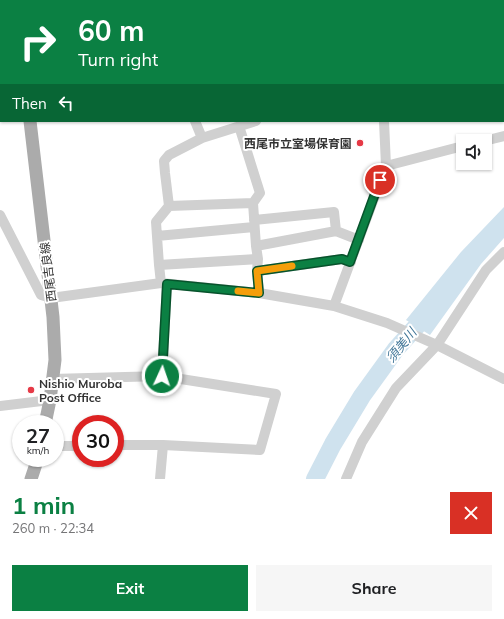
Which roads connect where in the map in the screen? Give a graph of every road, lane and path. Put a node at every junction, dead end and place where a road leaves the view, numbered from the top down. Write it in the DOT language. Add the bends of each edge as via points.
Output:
graph roads {
  1 [pos="30,122"];
  2 [pos="195,122"];
  3 [pos="253,122"];
  4 [pos="384,122"];
  5 [pos="239,126"];
  6 [pos="504,136"];
  7 [pos="202,138"];
  8 [pos="492,139"];
  9 [pos="456,148"];
  10 [pos="386,166"];
  11 [pos="253,203"];
  12 [pos="169,206"];
  13 [pos="0,214"];
  14 [pos="254,224"];
  15 [pos="336,231"];
  16 [pos="4,233"];
  17 [pos="157,236"];
  18 [pos="359,240"];
  19 [pos="256,246"];
  20 [pos="504,252"];
  21 [pos="258,258"];
  22 [pos="350,262"];
  23 [pos="159,265"];
  24 [pos="257,271"];
  25 [pos="164,284"];
  26 [pos="259,293"];
  27 [pos="51,298"];
  28 [pos="334,306"];
  29 [pos="437,345"];
  30 [pos="162,376"];
  31 [pos="52,379"];
  32 [pos="504,379"];
  33 [pos="50,400"];
  34 [pos="0,406"];
  35 [pos="47,415"];
  36 [pos="124,445"];
  37 [pos="163,445"];
  38 [pos="35,467"];
  39 [pos="31,479"];
  40 [pos="160,479"];
  41 [pos="346,479"];
  1 -- 27 [label="main road, 西尾吉良線"];
  2 -- 7 [label="street"];
  3 -- 5 [label="street"];
  4 -- 10 [label="street"];
  5 -- 7 [label="street"];
  5 -- 11 [label="street" via="260,193"];
  6 -- 8 [label="street"];
  7 -- 12 [label="street" via="169,155 164,162"];
  9 -- 10 [label="street"];
  10 -- 18 [label="street"];
  11 -- 12 [label="street"];
  11 -- 14 [label="street"];
  12 -- 17 [label="street" via="156,222"];
  13 -- 16 [label="street"];
  14 -- 15 [label="street" via="334,212"];
  14 -- 17 [label="street"];
  14 -- 19 [label="street"];
  15 -- 18 [label="street"];
  15 -- 19 [label="street"];
  16 -- 27 [label="street" via="41,295"];
  17 -- 23 [label="street"];
  18 -- 22 [label="street"];
  19 -- 21 [label="street"];
  20 -- 29 [label="street" via="486,270"];
  21 -- 23 [label="street"];
  21 -- 24 [label="street"];
  22 -- 24 [label="street" via="342,259"];
  22 -- 28 [label="street"];
  23 -- 25 [label="street"];
  24 -- 26 [label="street"];
  25 -- 26 [label="street"];
  25 -- 27 [label="street"];
  25 -- 30 [label="street"];
  26 -- 28 [label="street"];
  27 -- 31 [label="main road, 西尾吉良線" via="55,360"];
  28 -- 29 [label="street" via="387,323"];
  29 -- 32 [label="street"];
  29 -- 41 [label="street" via="396,388 362,442"];
  30 -- 31 [label="street"];
  30 -- 37 [label="street" via="276,394 260,450"];
  31 -- 33 [label="main road, 西尾吉良線"];
  33 -- 34 [label="street"];
  33 -- 35 [label="main road, 西尾吉良線"];
  36 -- 37 [label="street"];
  37 -- 40 [label="street"];
  38 -- 39 [label="main road"];
}
